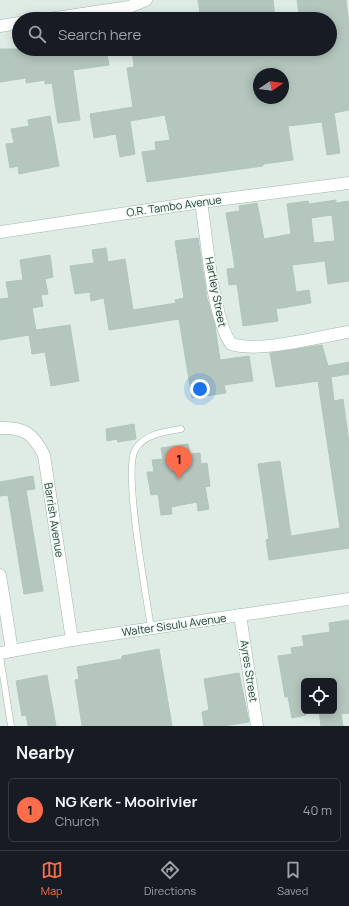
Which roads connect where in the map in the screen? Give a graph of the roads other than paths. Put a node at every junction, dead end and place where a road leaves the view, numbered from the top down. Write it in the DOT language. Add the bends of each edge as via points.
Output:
graph roads {
  1 [pos="146,0"];
  2 [pos="96,12"];
  3 [pos="12,24"];
  4 [pos="0,26"];
  5 [pos="349,183"];
  6 [pos="202,202"];
  7 [pos="0,232"];
  8 [pos="349,332"];
  9 [pos="0,428"];
  10 [pos="180,429"];
  11 [pos="0,575"];
  12 [pos="349,599"];
  13 [pos="240,615"];
  14 [pos="151,629"];
  15 [pos="72,640"];
  16 [pos="12,651"];
  17 [pos="0,655"];
  18 [pos="11,726"];
  19 [pos="257,726"];
  1 -- 2 [label="street" via="129,7"];
  3 -- 4 [label="street"];
  5 -- 6 [label="street, O.R. Tambo Avenue"];
  6 -- 7 [label="street, O.R. Tambo Avenue"];
  6 -- 8 [label="street, Hartley Street" via="215,295 224,335 231,344 243,348 267,346"];
  9 -- 15 [label="street, Barrish Avenue" via="10,427 24,431 36,440 44,455"];
  10 -- 14 [label="lane" via="155,434 143,440 135,450 132,465 132,495"];
  11 -- 16 [label="street"];
  12 -- 13 [label="street, Walter Sisulu Avenue"];
  13 -- 14 [label="street, Walter Sisulu Avenue"];
  13 -- 19 [label="street, Ayres Street"];
  14 -- 15 [label="street, Walter Sisulu Avenue"];
  15 -- 16 [label="street, Walter Sisulu Avenue"];
  16 -- 17 [label="street, Walter Sisulu Avenue"];
  17 -- 18 [label="lane"];
}
